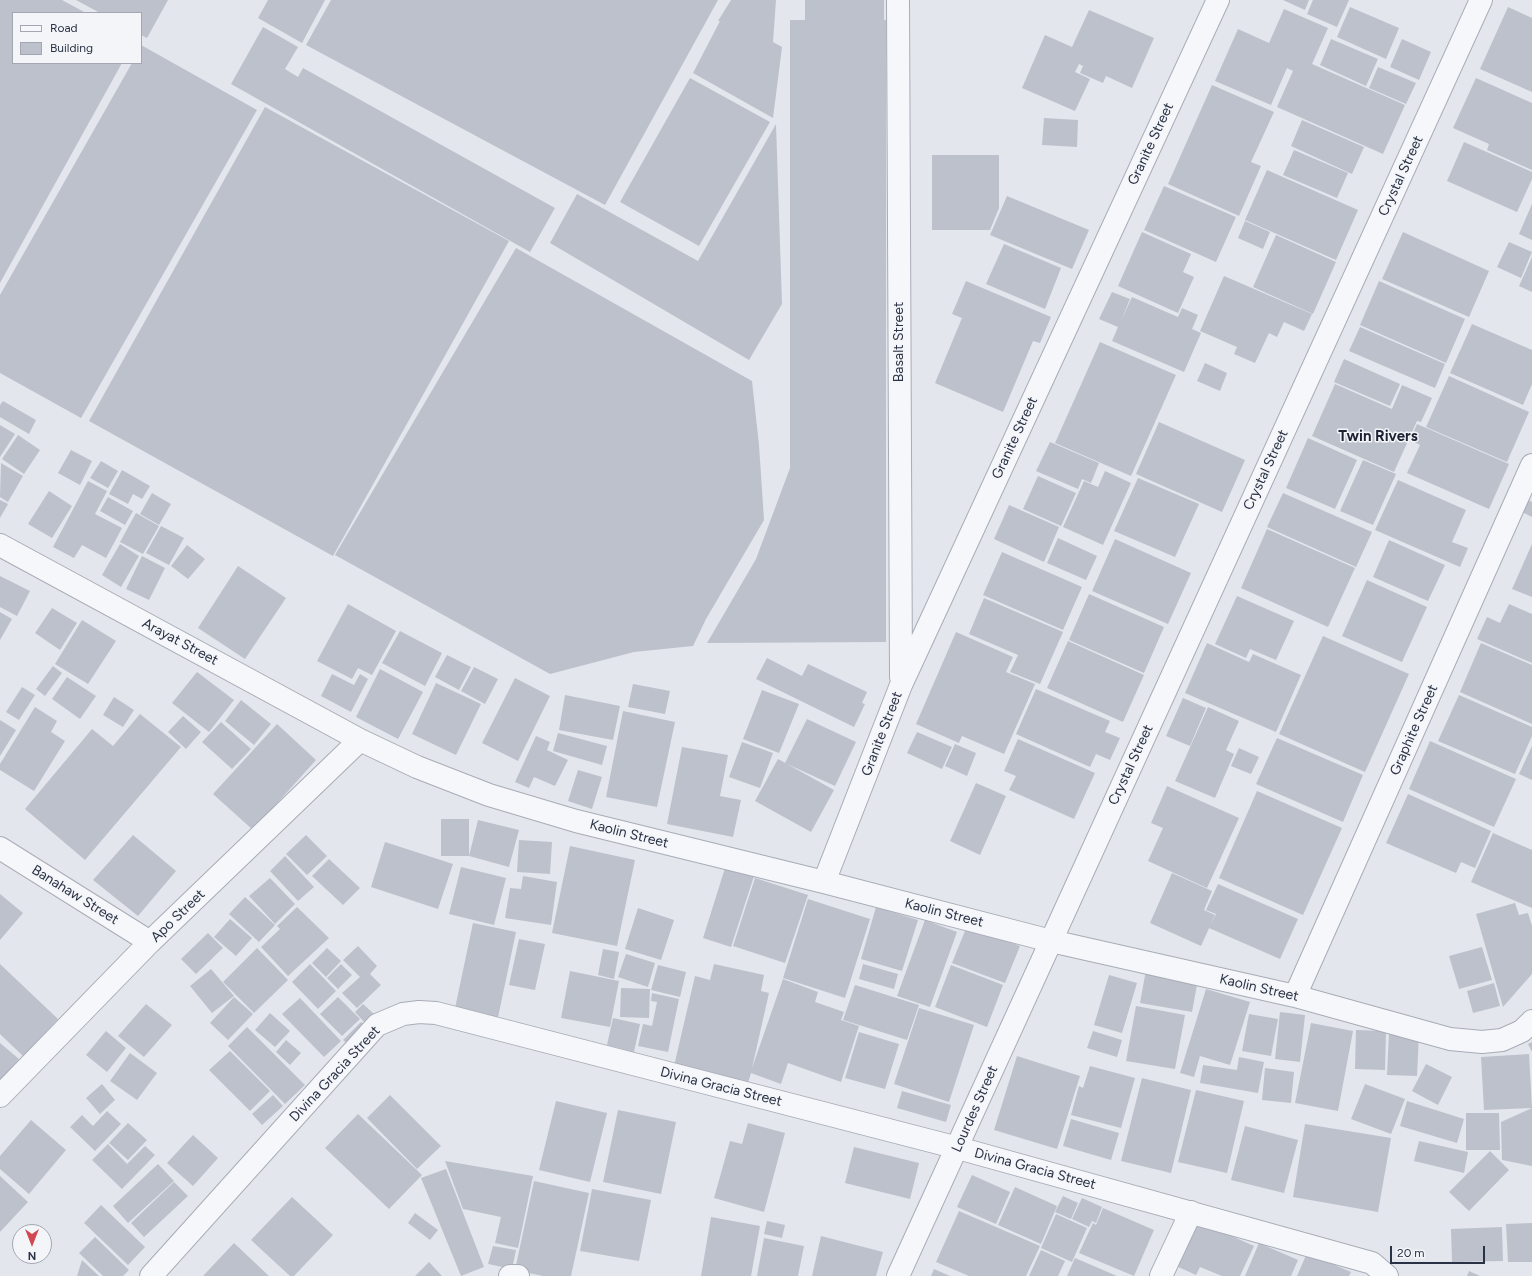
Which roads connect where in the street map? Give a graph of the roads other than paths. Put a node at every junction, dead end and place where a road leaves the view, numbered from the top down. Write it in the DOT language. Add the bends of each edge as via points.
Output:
graph roads {
  1 [pos="898,0"];
  2 [pos="1218,0"];
  3 [pos="1481,0"];
  4 [pos="1532,465"];
  5 [pos="0,545"];
  6 [pos="901,685"];
  7 [pos="360,740"];
  8 [pos="0,848"];
  9 [pos="824,882"];
  10 [pos="1051,940"];
  11 [pos="150,942"];
  12 [pos="1295,996"];
  13 [pos="1532,1021"];
  14 [pos="0,1096"];
  15 [pos="958,1148"];
  16 [pos="1191,1212"];
  17 [pos="151,1276"];
  18 [pos="510,1276"];
  19 [pos="518,1276"];
  20 [pos="898,1276"];
  21 [pos="1161,1276"];
  22 [pos="1387,1276"];
  1 -- 6 [label="street, Basalt Street"];
  2 -- 6 [label="street, Granite Street"];
  3 -- 10 [label="street, Crystal Street"];
  4 -- 12 [label="street, Graphite Street"];
  5 -- 7 [label="street, Arayat Street"];
  6 -- 9 [label="street, Granite Street"];
  7 -- 9 [label="street, Kaolin Street" via="418,767 489,795 576,821"];
  7 -- 11 [label="street, Apo Street"];
  8 -- 11 [label="street, Banahaw Street"];
  9 -- 10 [label="street, Kaolin Street"];
  10 -- 12 [label="street, Kaolin Street"];
  10 -- 15 [label="street, Lourdes Street"];
  11 -- 14 [label="street, Apo Street"];
  12 -- 13 [label="street, Kaolin Street" via="1450,1038 1482,1042 1502,1040 1522,1031"];
  15 -- 16 [label="street, Divina Gracia Street"];
  15 -- 17 [label="street, Divina Gracia Street" via="436,1013 403,1014 377,1025"];
  15 -- 20 [label="street, Lourdes Street"];
  16 -- 21 [label="street"];
  16 -- 22 [label="street, Divina Gracia Street" via="1372,1263"];
  18 -- 19 [label="street"];
}
